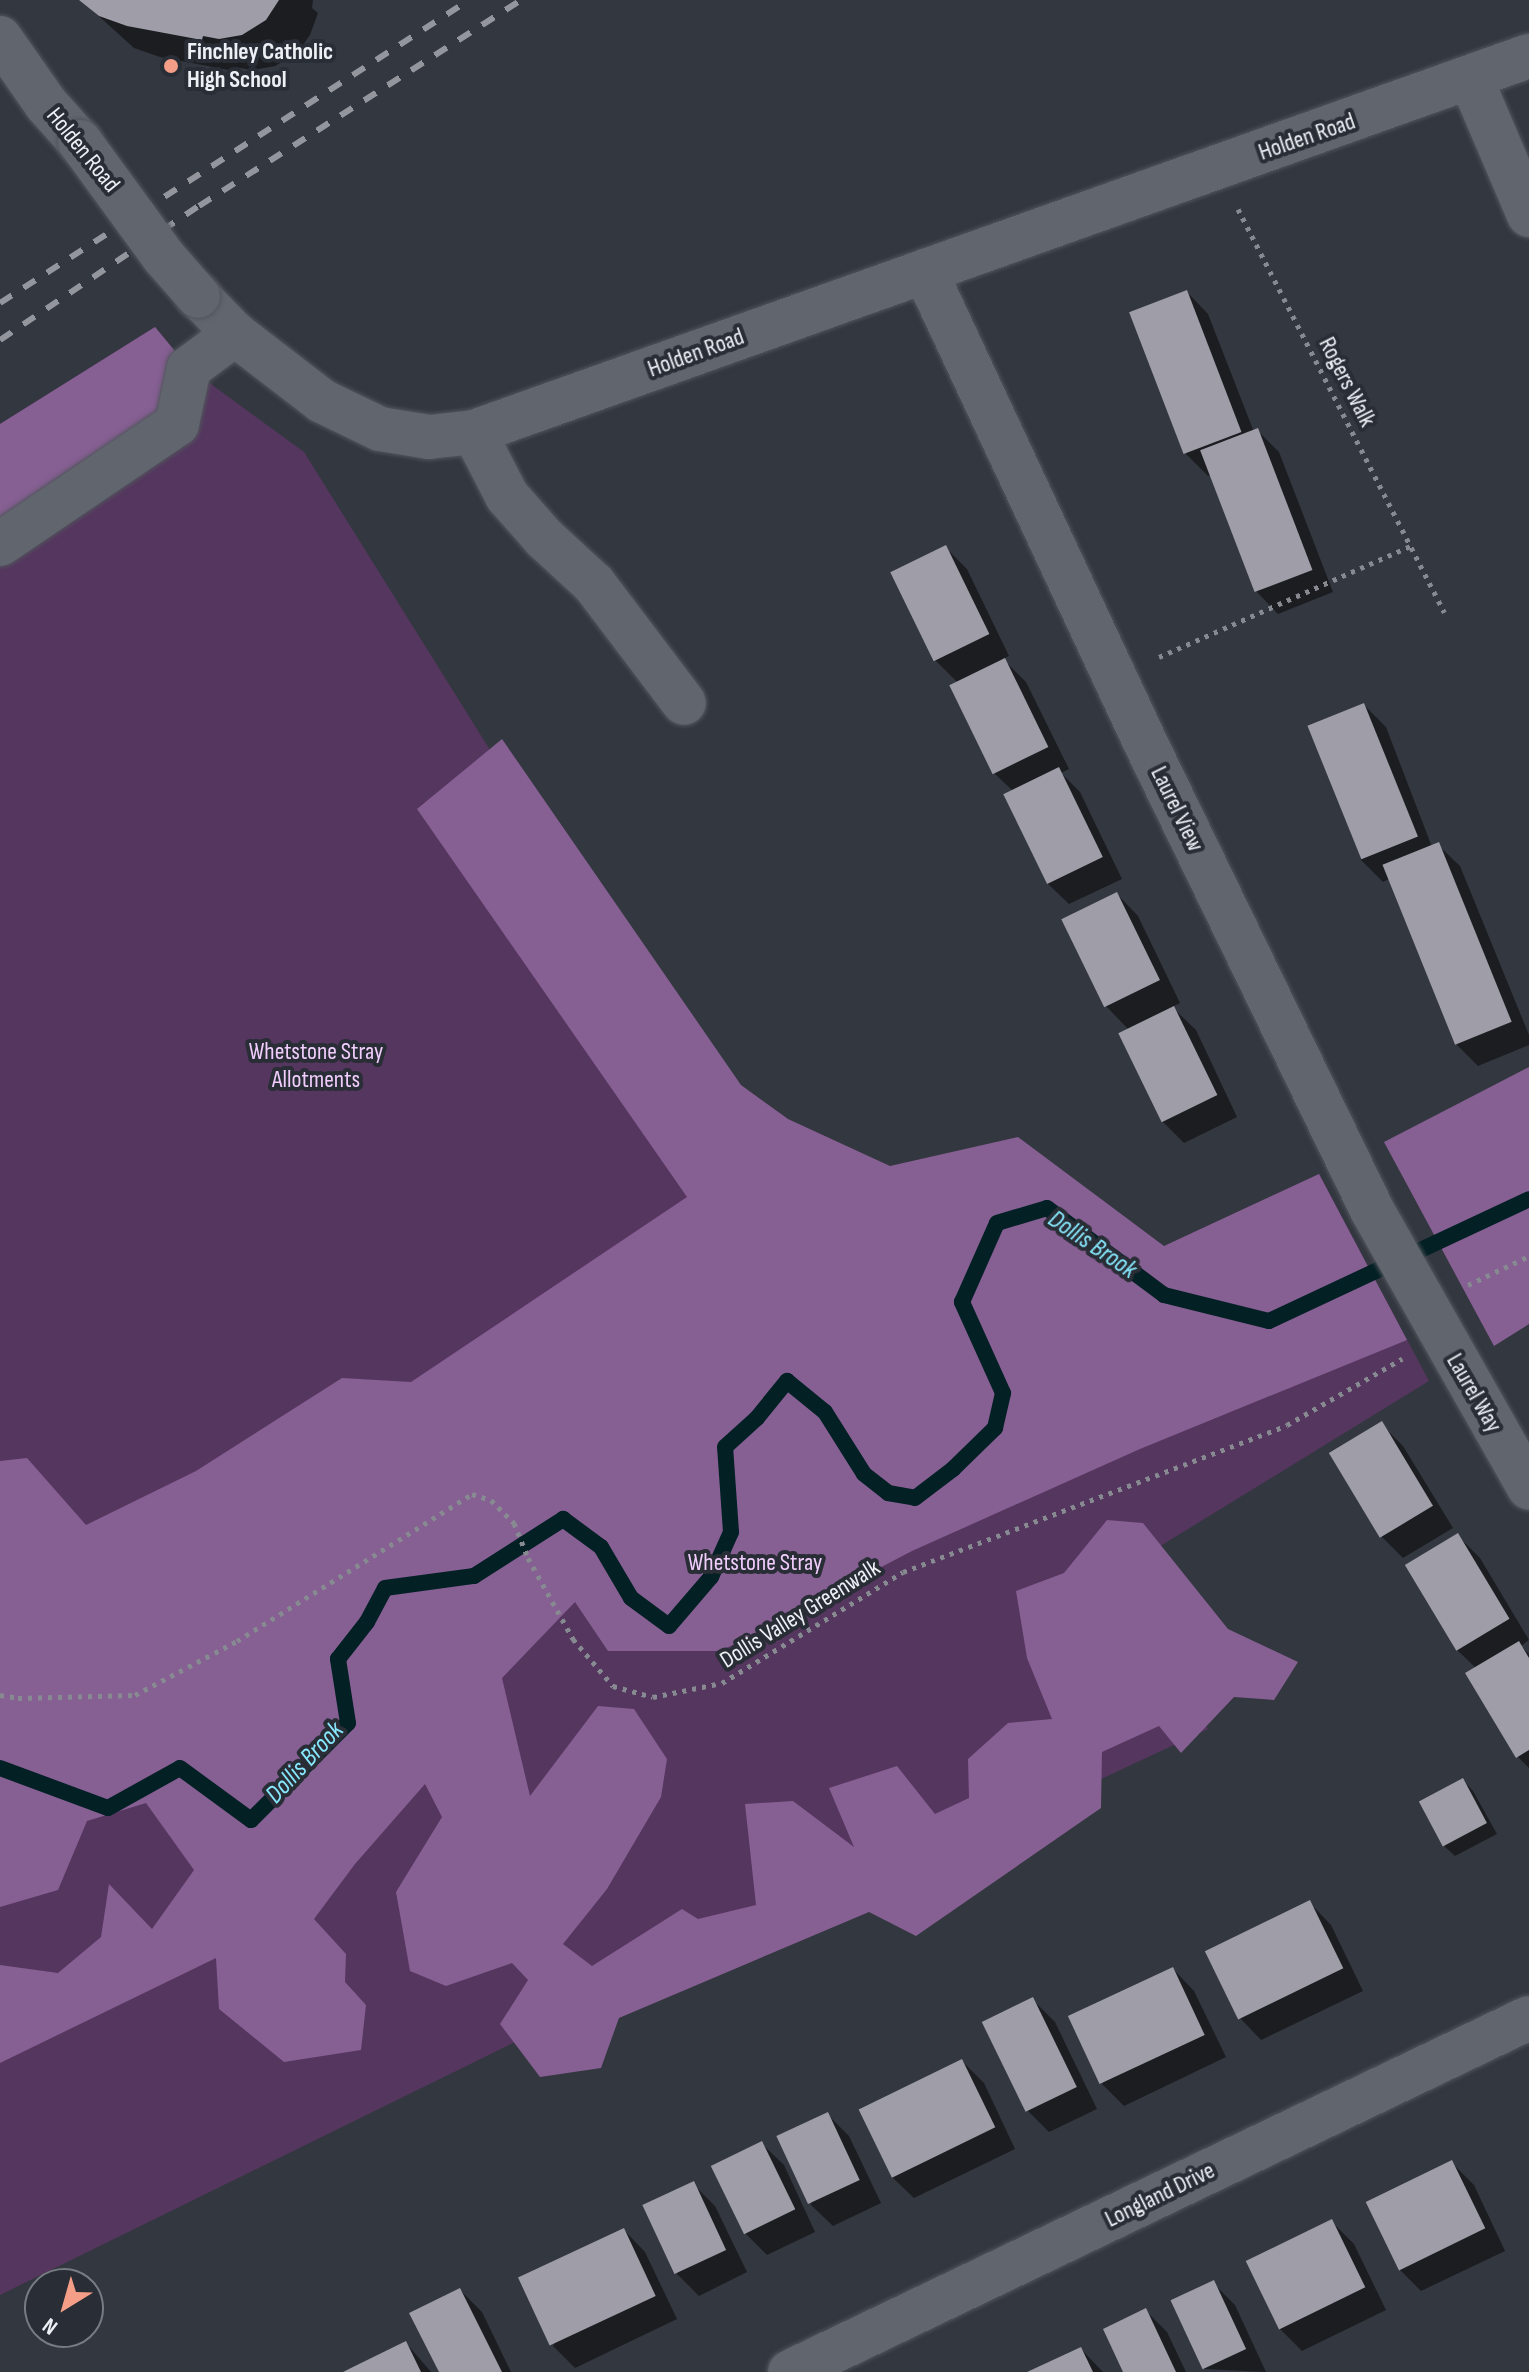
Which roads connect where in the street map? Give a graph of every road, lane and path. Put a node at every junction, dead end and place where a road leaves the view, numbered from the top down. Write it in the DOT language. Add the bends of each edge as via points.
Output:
graph roads {
  1 [pos="0,38"];
  2 [pos="1529,56"];
  3 [pos="1471,79"];
  4 [pos="1217,169"];
  5 [pos="1529,215"];
  6 [pos="925,271"];
  7 [pos="235,334"];
  8 [pos="474,432"];
  9 [pos="0,544"];
  10 [pos="1411,546"];
  11 [pos="1444,612"];
  12 [pos="1114,677"];
  13 [pos="684,703"];
  14 [pos="1529,1256"];
  15 [pos="1425,1308"];
  16 [pos="1529,1488"];
  17 [pos="0,1695"];
  18 [pos="1529,2018"];
  19 [pos="790,2372"];
  1 -- 7 [label="street, Holden Road, bridge" via="163,256"];
  2 -- 3 [label="street, Holden Road"];
  3 -- 4 [label="street, Holden Road"];
  3 -- 5 [label="street"];
  4 -- 6 [label="street, Holden Road"];
  4 -- 10 [label="path, Rogers Walk"];
  6 -- 8 [label="street, Holden Road"];
  6 -- 12 [label="street, Laurel View"];
  7 -- 8 [label="street, Holden Road" via="322,401 380,429 429,437"];
  7 -- 9 [label="street" via="189,368 177,424"];
  8 -- 13 [label="street" via="507,496 594,584"];
  10 -- 11 [label="path, Rogers Walk"];
  10 -- 12 [label="path"];
  12 -- 15 [label="street, Laurel View" via="1372,1210"];
  14 -- 15 [label="path, Dollis Valley Greenwalk"];
  15 -- 16 [label="street, Laurel Way"];
  15 -- 17 [label="path, Dollis Valley Greenwalk" via="1413,1352 1287,1425 903,1572 722,1683 653,1697 613,1686 573,1639 514,1523 491,1500 472,1494 237,1641 135,1695"];
  18 -- 19 [label="street, Longland Drive"];
}
